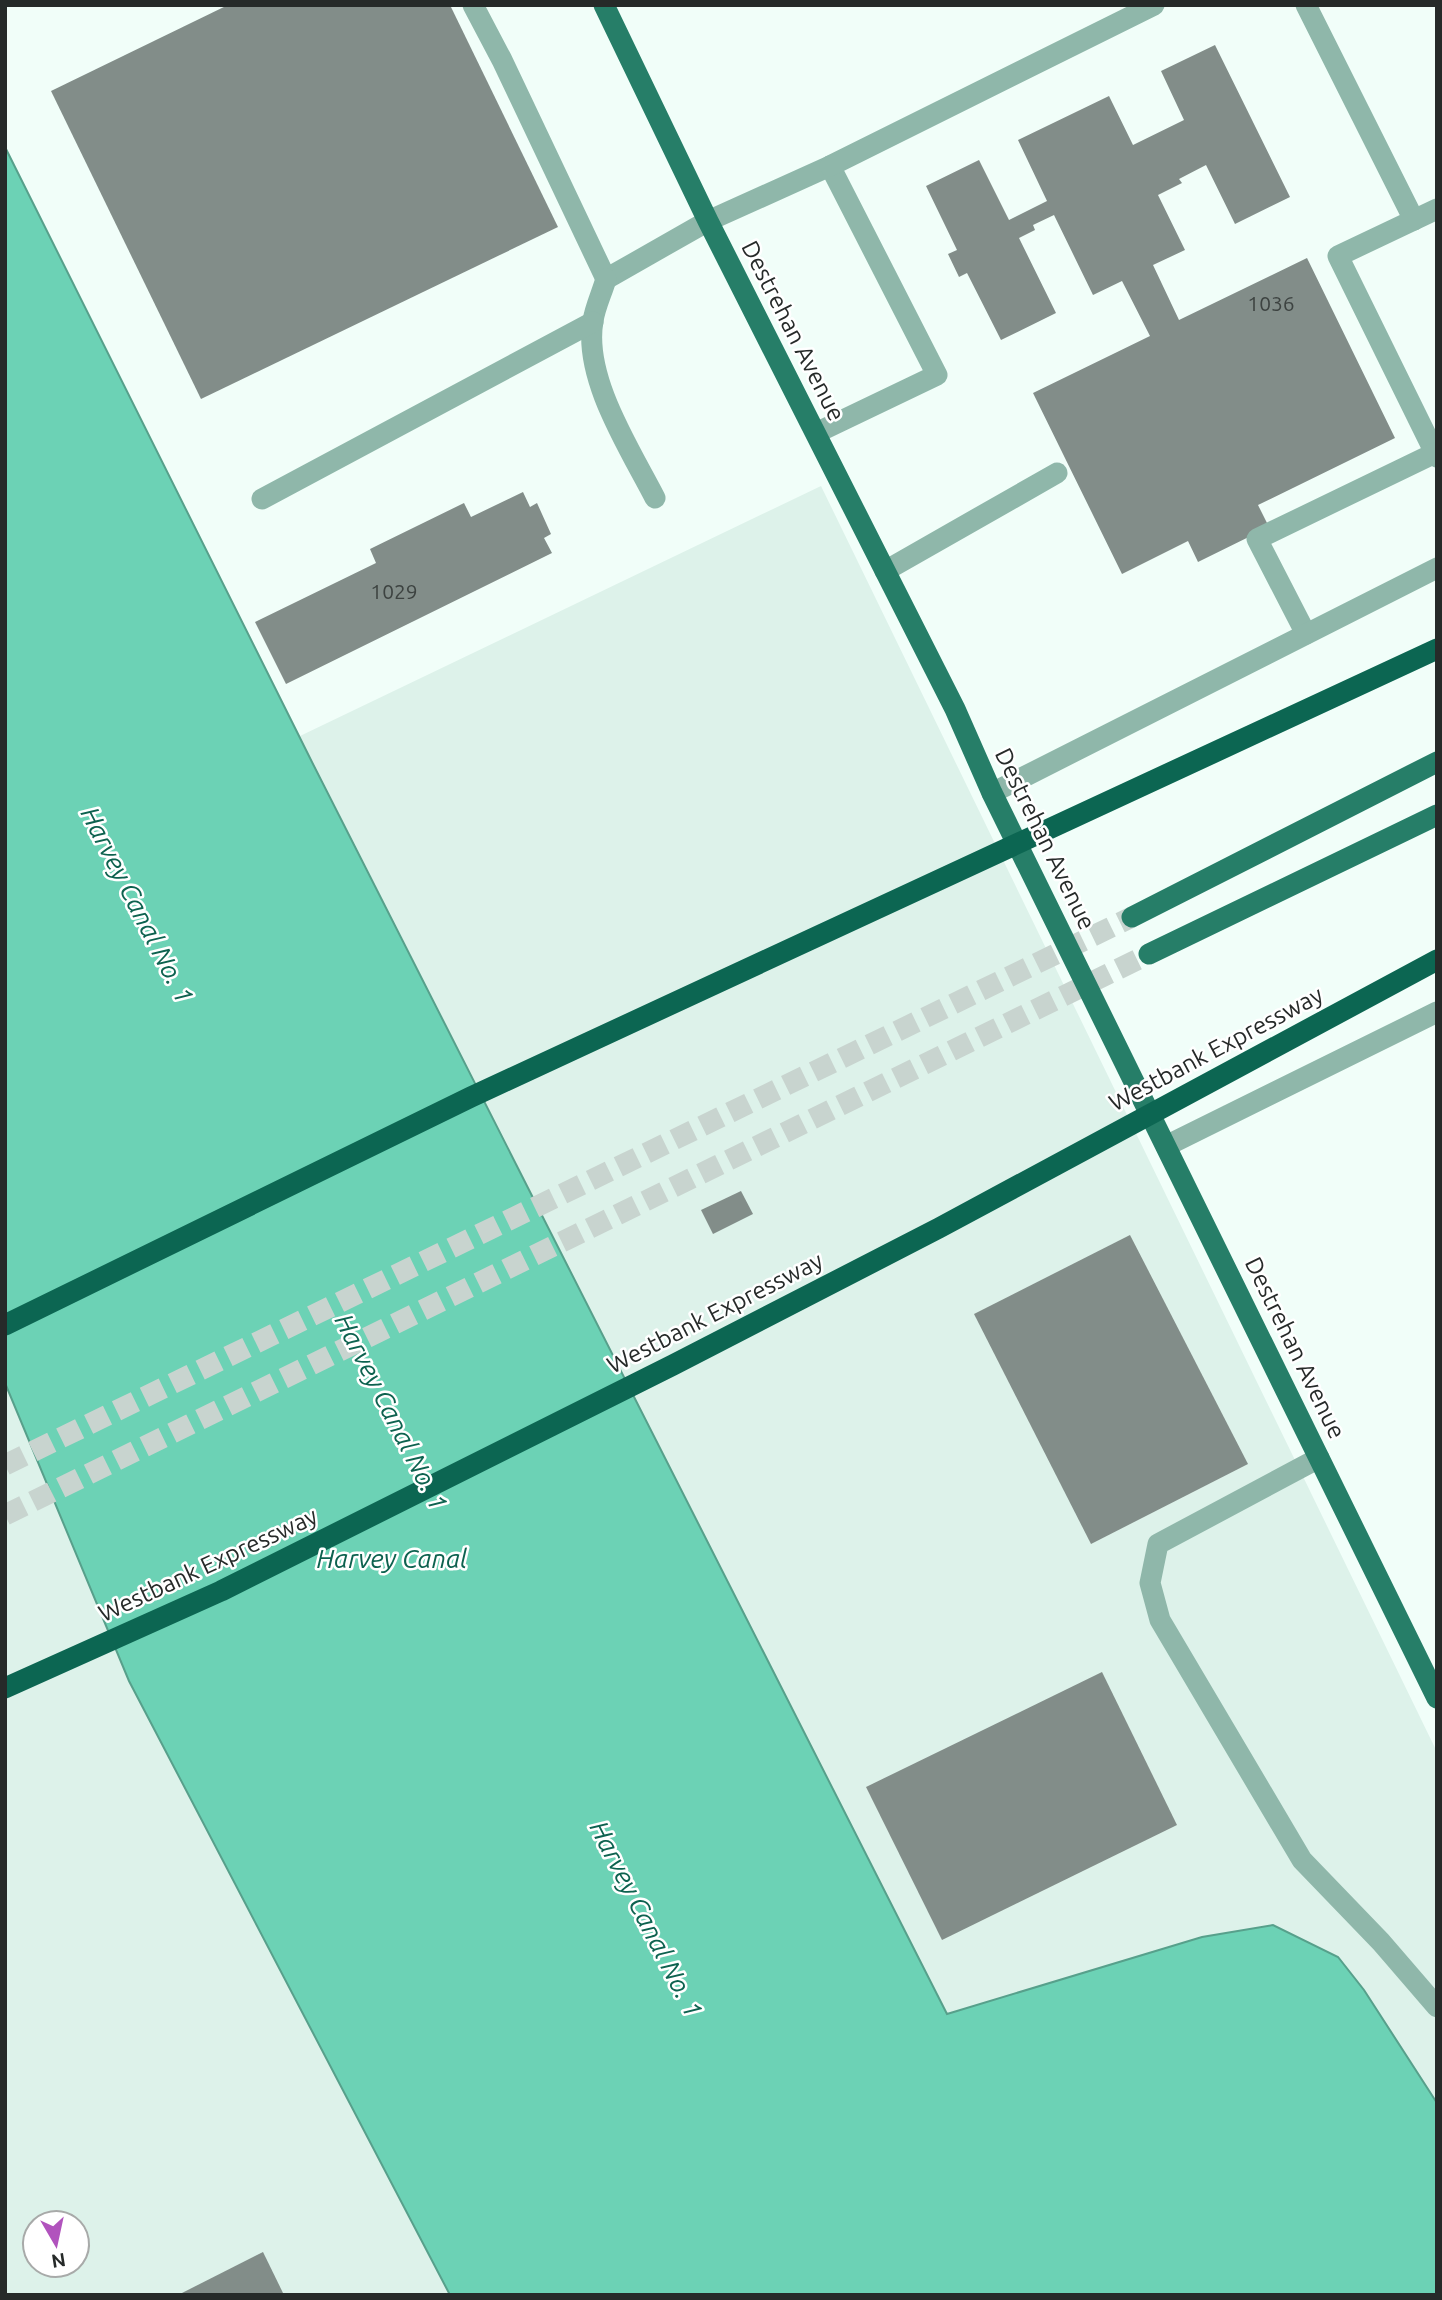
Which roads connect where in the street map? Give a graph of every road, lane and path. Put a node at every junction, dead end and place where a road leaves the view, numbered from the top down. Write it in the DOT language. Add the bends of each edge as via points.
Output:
graph roads {
  1 [pos="473,5"];
  2 [pos="604,5"];
  3 [pos="1154,5"];
  4 [pos="1306,5"];
  5 [pos="830,166"];
  6 [pos="1437,209"];
  7 [pos="1414,220"];
  8 [pos="708,221"];
  9 [pos="606,279"];
  10 [pos="593,322"];
  11 [pos="816,433"];
  12 [pos="1436,455"];
  13 [pos="1056,473"];
  14 [pos="655,498"];
  15 [pos="262,499"];
  16 [pos="1437,568"];
  17 [pos="885,571"];
  18 [pos="1306,634"];
  19 [pos="1437,649"];
  20 [pos="1437,762"];
  21 [pos="992,793"];
  22 [pos="1437,815"];
  23 [pos="1132,917"];
  24 [pos="1149,954"];
  25 [pos="1437,960"];
  26 [pos="1437,1012"];
  27 [pos="1166,1146"];
  28 [pos="5,1325"];
  29 [pos="1319,1458"];
  30 [pos="5,1688"];
  31 [pos="1437,1698"];
  32 [pos="1437,2007"];
  1 -- 9 [label="street"];
  2 -- 8 [label="main road, Destrehan Avenue"];
  3 -- 5 [label="street"];
  4 -- 7 [label="street"];
  5 -- 8 [label="street"];
  5 -- 11 [label="street" via="937,375"];
  6 -- 7 [label="street"];
  7 -- 12 [label="street" via="1338,256"];
  8 -- 9 [label="street"];
  8 -- 11 [label="main road, Destrehan Avenue"];
  9 -- 10 [label="street"];
  10 -- 14 [label="street" via="594,362 609,410"];
  10 -- 15 [label="street"];
  11 -- 17 [label="main road, Destrehan Avenue"];
  12 -- 18 [label="street" via="1256,539"];
  13 -- 17 [label="street"];
  16 -- 18 [label="street"];
  17 -- 21 [label="main road, Destrehan Avenue"];
  18 -- 21 [label="street"];
  19 -- 28 [label="highway, bridge" via="471,1097"];
  20 -- 23 [label="main road"];
  21 -- 27 [label="main road, Destrehan Avenue"];
  22 -- 24 [label="main road"];
  25 -- 30 [label="highway, Westbank Expressway, bridge" via="685,1359 221,1591"];
  26 -- 27 [label="street"];
  27 -- 29 [label="main road, Destrehan Avenue"];
  29 -- 31 [label="main road, Destrehan Avenue"];
  29 -- 32 [label="street" via="1158,1544 1150,1583 1160,1620 1302,1860"];
}
